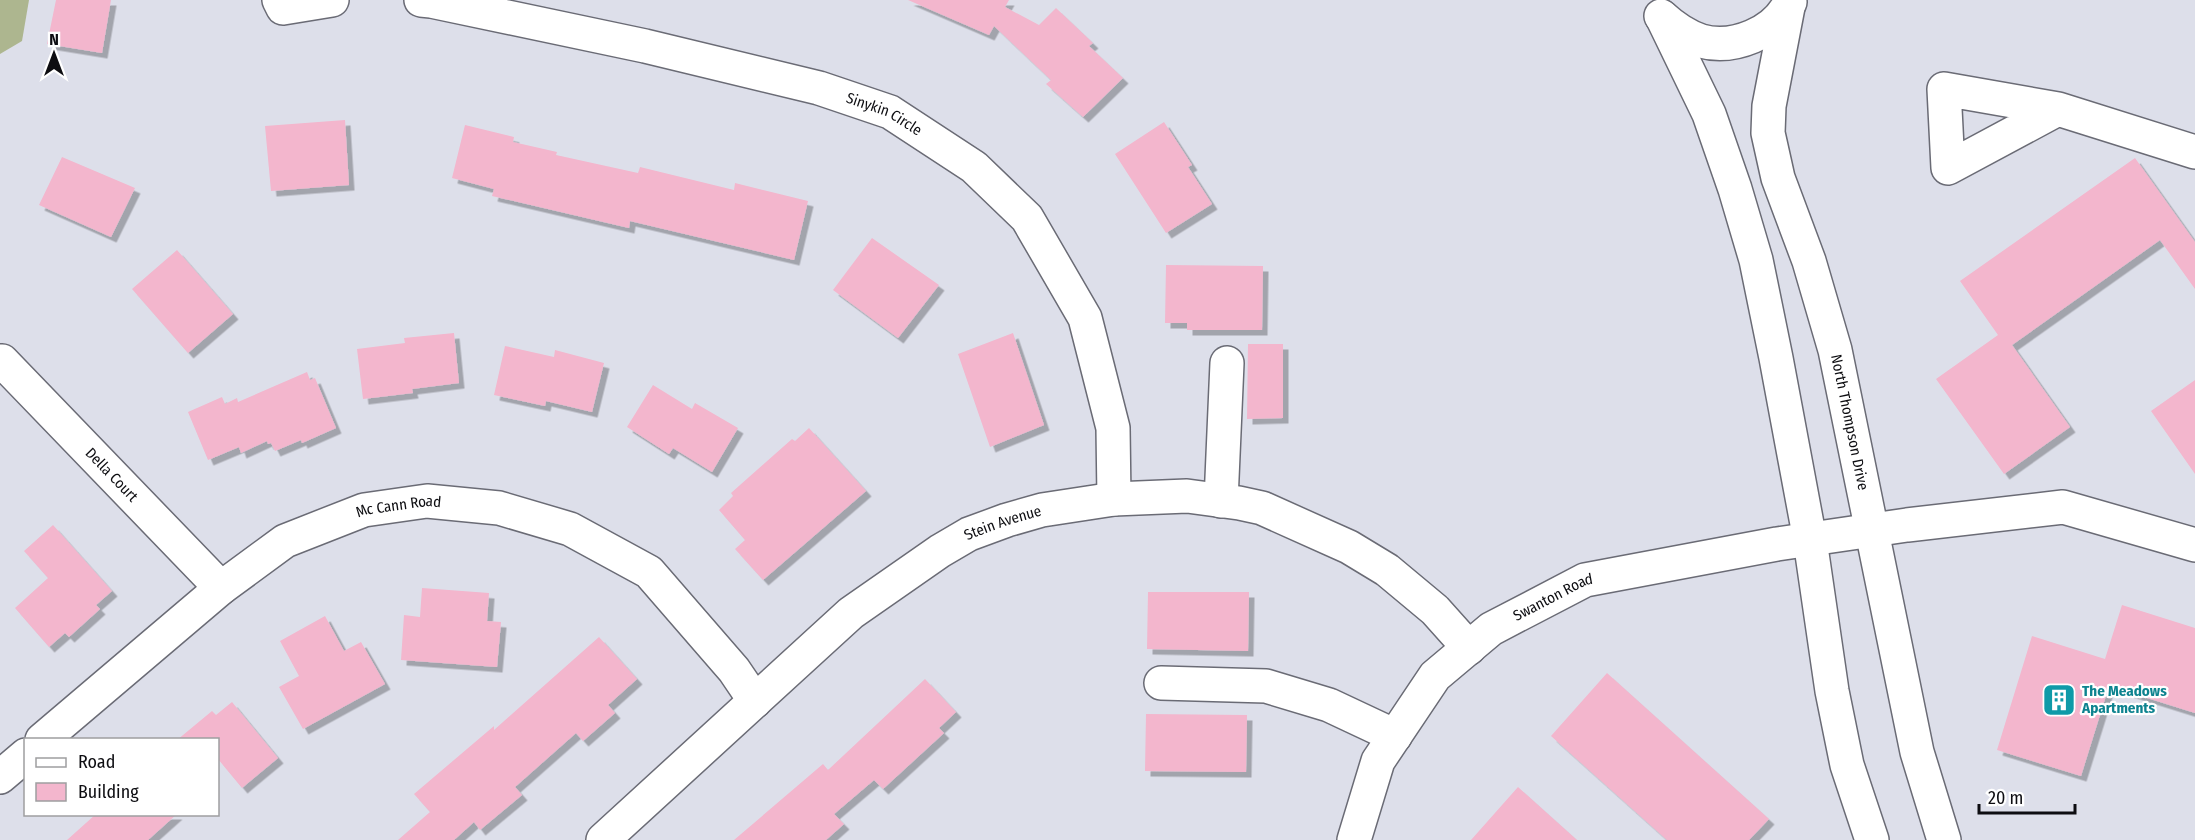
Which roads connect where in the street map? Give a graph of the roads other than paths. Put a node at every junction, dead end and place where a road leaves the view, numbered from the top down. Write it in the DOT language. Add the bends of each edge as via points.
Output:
graph roads {
  1 [pos="332,0"];
  2 [pos="420,0"];
  3 [pos="1789,3"];
  4 [pos="281,4"];
  5 [pos="1656,9"];
  6 [pos="2058,109"];
  7 [pos="2195,152"];
  8 [pos="2,361"];
  9 [pos="1227,363"];
  10 [pos="1114,499"];
  11 [pos="1221,501"];
  12 [pos="1873,531"];
  13 [pos="1810,540"];
  14 [pos="2195,545"];
  15 [pos="221,588"];
  16 [pos="1469,648"];
  17 [pos="1161,683"];
  18 [pos="755,701"];
  19 [pos="1395,736"];
  20 [pos="44,738"];
  21 [pos="24,756"];
  22 [pos="0,777"];
  23 [pos="603,840"];
  24 [pos="1354,840"];
  25 [pos="1872,840"];
  26 [pos="1944,840"];
  1 -- 4 [label="street"];
  2 -- 10 [label="street, Sinykin Circle" via="645,46 819,88 890,112 974,167 1027,218 1084,318 1113,428"];
  3 -- 5 [label="street" via="1772,25 1751,38 1728,43 1703,41 1681,32"];
  3 -- 12 [label="street, North Thompson Drive" via="1769,106 1768,133 1778,178 1836,350"];
  5 -- 13 [label="street" via="1709,114 1756,260"];
  6 -- 7 [label="street"];
  8 -- 15 [label="street, Della Court"];
  9 -- 11 [label="street"];
  10 -- 11 [label="street, Stein Avenue" via="1186,496"];
  10 -- 18 [label="street, Stein Avenue" via="1042,510 959,540 851,613"];
  11 -- 16 [label="street, Stein Avenue" via="1262,508 1349,547 1387,570 1435,610"];
  12 -- 13 [label="street, Swanton Road"];
  12 -- 14 [label="street, Swanton Road" via="2063,507"];
  12 -- 26 [label="street, North Thompson Drive" via="1917,752"];
  13 -- 16 [label="street, Swanton Road" via="1585,580 1491,629"];
  13 -- 25 [label="street" via="1847,765"];
  15 -- 18 [label="street, Mc Cann Road" via="285,541 364,510 427,501 499,508 570,529 649,572 734,670"];
  15 -- 20 [label="street, Mc Cann Road"];
  16 -- 19 [label="street, Swanton Road" via="1435,676"];
  17 -- 19 [label="street" via="1266,686 1329,705"];
  18 -- 23 [label="street, Stein Avenue"];
  19 -- 24 [label="street, Swanton Road" via="1378,761"];
  21 -- 22 [label="street"];
}
